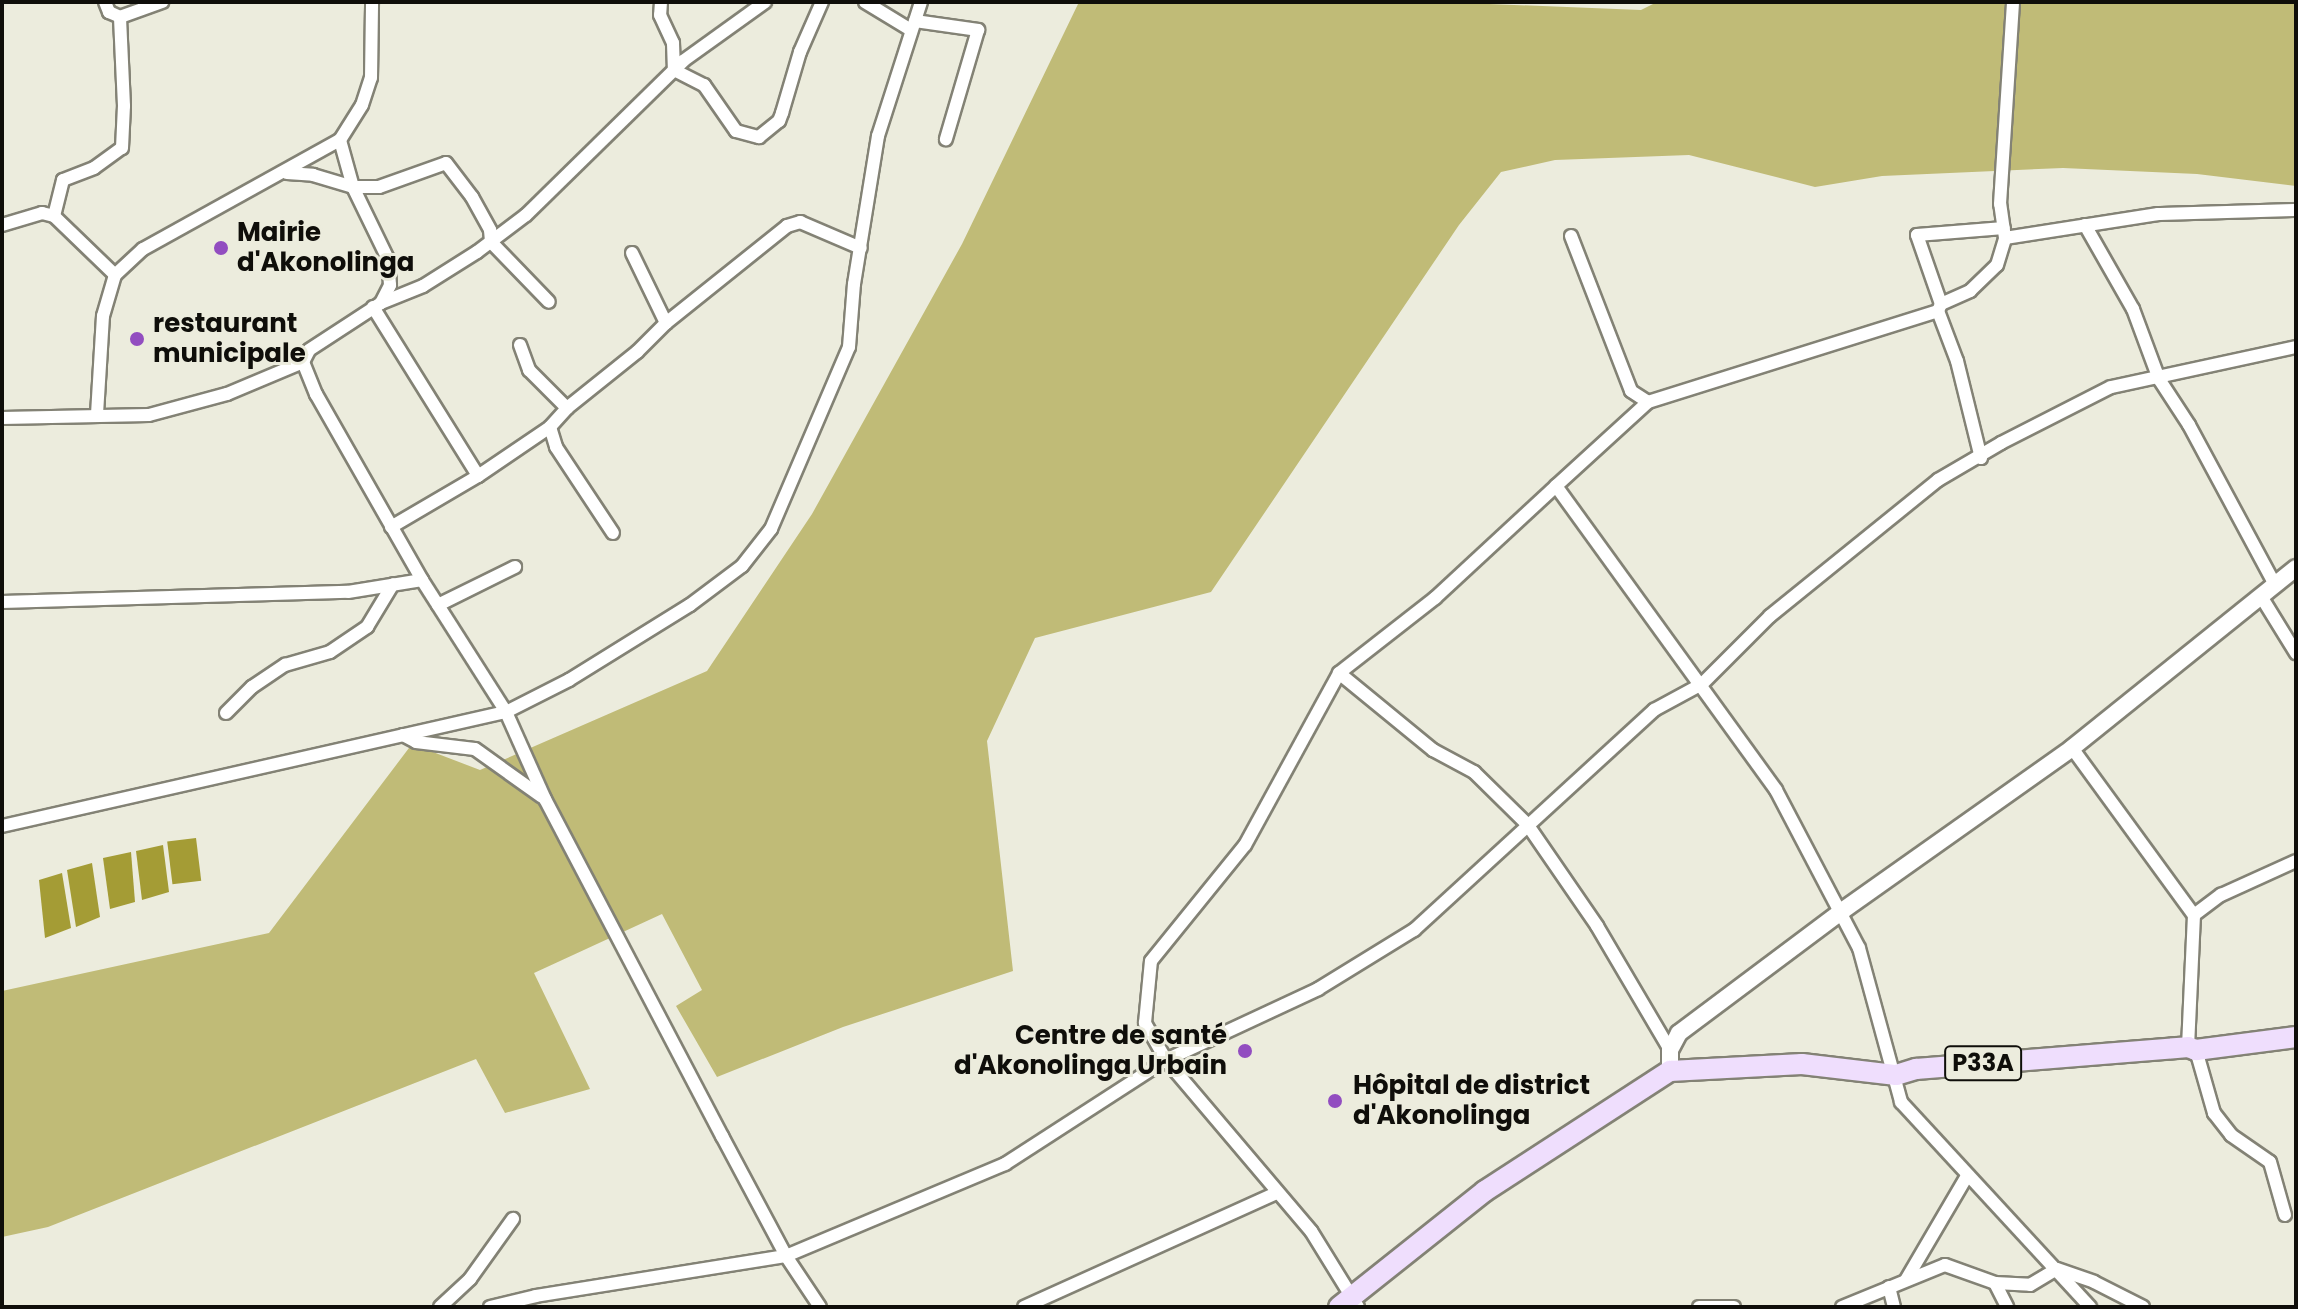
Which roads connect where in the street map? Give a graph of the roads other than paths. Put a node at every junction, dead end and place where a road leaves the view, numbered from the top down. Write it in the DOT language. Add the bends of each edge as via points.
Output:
graph roads {
  1 [pos="105,2"];
  2 [pos="162,2"];
  3 [pos="372,2"];
  4 [pos="661,2"];
  5 [pos="765,2"];
  6 [pos="822,2"];
  7 [pos="865,2"];
  8 [pos="921,2"];
  9 [pos="2013,2"];
  10 [pos="120,17"];
  11 [pos="913,26"];
  12 [pos="674,70"];
  13 [pos="946,139"];
  14 [pos="340,140"];
  15 [pos="285,173"];
  16 [pos="353,187"];
  17 [pos="2296,210"];
  18 [pos="54,216"];
  19 [pos="2,225"];
  20 [pos="2085,225"];
  21 [pos="2004,233"];
  22 [pos="1571,236"];
  23 [pos="491,242"];
  24 [pos="861,248"];
  25 [pos="632,253"];
  26 [pos="115,275"];
  27 [pos="549,302"];
  28 [pos="377,305"];
  29 [pos="1940,307"];
  30 [pos="666,323"];
  31 [pos="520,345"];
  32 [pos="2296,347"];
  33 [pos="303,362"];
  34 [pos="2159,379"];
  35 [pos="1648,402"];
  36 [pos="567,408"];
  37 [pos="97,414"];
  38 [pos="2,418"];
  39 [pos="550,427"];
  40 [pos="1981,458"];
  41 [pos="478,476"];
  42 [pos="1556,486"];
  43 [pos="391,527"];
  44 [pos="613,533"];
  45 [pos="515,567"];
  46 [pos="2296,568"];
  47 [pos="422,580"];
  48 [pos="2274,583"];
  49 [pos="393,584"];
  50 [pos="2262,598"];
  51 [pos="2,602"];
  52 [pos="438,605"];
  53 [pos="2296,653"];
  54 [pos="1339,673"];
  55 [pos="1702,684"];
  56 [pos="506,712"];
  57 [pos="226,713"];
  58 [pos="403,735"];
  59 [pos="2072,748"];
  60 [pos="545,799"];
  61 [pos="1527,824"];
  62 [pos="2,826"];
  63 [pos="2296,861"];
  64 [pos="1842,911"];
  65 [pos="2194,915"];
  66 [pos="2296,1037"];
  67 [pos="2192,1048"];
  68 [pos="1670,1050"];
  69 [pos="1166,1060"];
  70 [pos="1670,1071"];
  71 [pos="1896,1075"];
  72 [pos="1967,1176"];
  73 [pos="1276,1193"];
  74 [pos="2285,1215"];
  75 [pos="513,1219"];
  76 [pos="786,1256"];
  77 [pos="2057,1269"];
  78 [pos="1906,1280"];
  79 [pos="1995,1283"];
  80 [pos="1889,1287"];
  81 [pos="1349,1304"];
  82 [pos="507,1305"];
  83 [pos="440,1307"];
  84 [pos="490,1307"];
  85 [pos="820,1307"];
  86 [pos="1024,1307"];
  87 [pos="1699,1307"];
  88 [pos="1734,1307"];
  89 [pos="1842,1307"];
  90 [pos="1894,1307"];
  91 [pos="2007,1307"];
  92 [pos="2090,1307"];
  93 [pos="2143,1307"];
  1 -- 10 [label="street" via="109,12"];
  2 -- 10 [label="street"];
  3 -- 14 [label="street" via="371,78 362,105"];
  4 -- 12 [label="street" via="660,15 673,43"];
  5 -- 12 [label="street"];
  6 -- 12 [label="street" via="782,113 759,137 736,131 704,85"];
  7 -- 11 [label="street"];
  8 -- 11 [label="street"];
  9 -- 21 [label="street" via="2000,204"];
  10 -- 18 [label="street" via="122,148 94,168 63,180"];
  11 -- 13 [label="street" via="978,30"];
  11 -- 24 [label="street" via="878,136"];
  12 -- 23 [label="street" via="581,164"];
  14 -- 15 [label="street"];
  14 -- 16 [label="street"];
  15 -- 16 [label="street"];
  15 -- 26 [label="street" via="143,249"];
  16 -- 23 [label="street" via="379,187 446,163 472,197"];
  16 -- 28 [label="street" via="388,259 390,285"];
  17 -- 20 [label="street" via="2158,214"];
  18 -- 19 [label="street" via="42,213"];
  18 -- 26 [label="street"];
  20 -- 21 [label="street"];
  20 -- 34 [label="street" via="2133,309"];
  21 -- 29 [label="street" via="1997,265 1970,291"];
  21 -- 29 [label="street" via="1917,235"];
  22 -- 35 [label="street" via="1631,391"];
  23 -- 27 [label="street"];
  23 -- 28 [label="street" via="423,286"];
  24 -- 30 [label="street" via="795,222"];
  24 -- 56 [label="street" via="849,347 796,475 755,552 690,605 569,680"];
  25 -- 30 [label="street"];
  26 -- 37 [label="street" via="103,316"];
  28 -- 33 [label="street" via="309,350"];
  28 -- 41 [label="street"];
  29 -- 35 [label="street"];
  29 -- 40 [label="street"];
  30 -- 36 [label="street"];
  31 -- 36 [label="street" via="529,370"];
  32 -- 34 [label="street"];
  33 -- 37 [label="street" via="178,409 132,416"];
  33 -- 43 [label="street"];
  34 -- 40 [label="street" via="2111,387"];
  34 -- 48 [label="street"];
  35 -- 42 [label="street"];
  36 -- 39 [label="street"];
  37 -- 38 [label="street"];
  39 -- 41 [label="street"];
  39 -- 44 [label="street" via="556,447"];
  40 -- 55 [label="street" via="1938,480 1782,606"];
  41 -- 43 [label="street"];
  42 -- 54 [label="street" via="1435,598"];
  42 -- 55 [label="street"];
  43 -- 47 [label="street"];
  45 -- 52 [label="street"];
  46 -- 48 [label="street"];
  47 -- 49 [label="street"];
  47 -- 52 [label="street"];
  48 -- 50 [label="street"];
  49 -- 51 [label="street" via="348,592"];
  49 -- 57 [label="street" via="367,627 330,652 285,665"];
  50 -- 53 [label="street"];
  50 -- 59 [label="street"];
  52 -- 56 [label="street"];
  54 -- 61 [label="street" via="1433,750 1474,772"];
  54 -- 69 [label="street" via="1245,845 1151,961 1145,1023"];
  55 -- 61 [label="street" via="1654,710"];
  55 -- 64 [label="street" via="1776,790"];
  56 -- 58 [label="street"];
  56 -- 60 [label="street"];
  58 -- 60 [label="street" via="416,742 475,749"];
  58 -- 62 [label="street"];
  59 -- 64 [label="street"];
  59 -- 65 [label="street"];
  60 -- 76 [label="street"];
  61 -- 68 [label="street" via="1597,926"];
  61 -- 69 [label="street" via="1414,930 1318,989"];
  63 -- 65 [label="street" via="2221,895"];
  64 -- 68 [label="street" via="1679,1033"];
  64 -- 71 [label="street" via="1859,948"];
  65 -- 67 [label="street"];
  66 -- 67 [label="main road, P33A"];
  67 -- 71 [label="main road, P33A" via="1916,1069"];
  67 -- 74 [label="street" via="2214,1113 2231,1135 2270,1162"];
  68 -- 70 [label="street"];
  69 -- 73 [label="street"];
  69 -- 76 [label="street" via="1005,1164"];
  70 -- 71 [label="main road, P33A" via="1802,1064"];
  70 -- 81 [label="main road, P33A" via="1485,1191"];
  71 -- 72 [label="street" via="1901,1102"];
  72 -- 77 [label="street"];
  72 -- 78 [label="street"];
  73 -- 81 [label="street" via="1311,1231"];
  73 -- 86 [label="street"];
  75 -- 83 [label="street" via="470,1279"];
  76 -- 82 [label="street"];
  76 -- 85 [label="street"];
  77 -- 79 [label="street" via="2030,1285"];
  77 -- 92 [label="street"];
  77 -- 93 [label="street"];
  78 -- 79 [label="street" via="1945,1265"];
  78 -- 80 [label="street"];
  79 -- 91 [label="street"];
  80 -- 89 [label="street"];
  80 -- 90 [label="street"];
  82 -- 84 [label="street"];
  87 -- 88 [label="street"];
}
